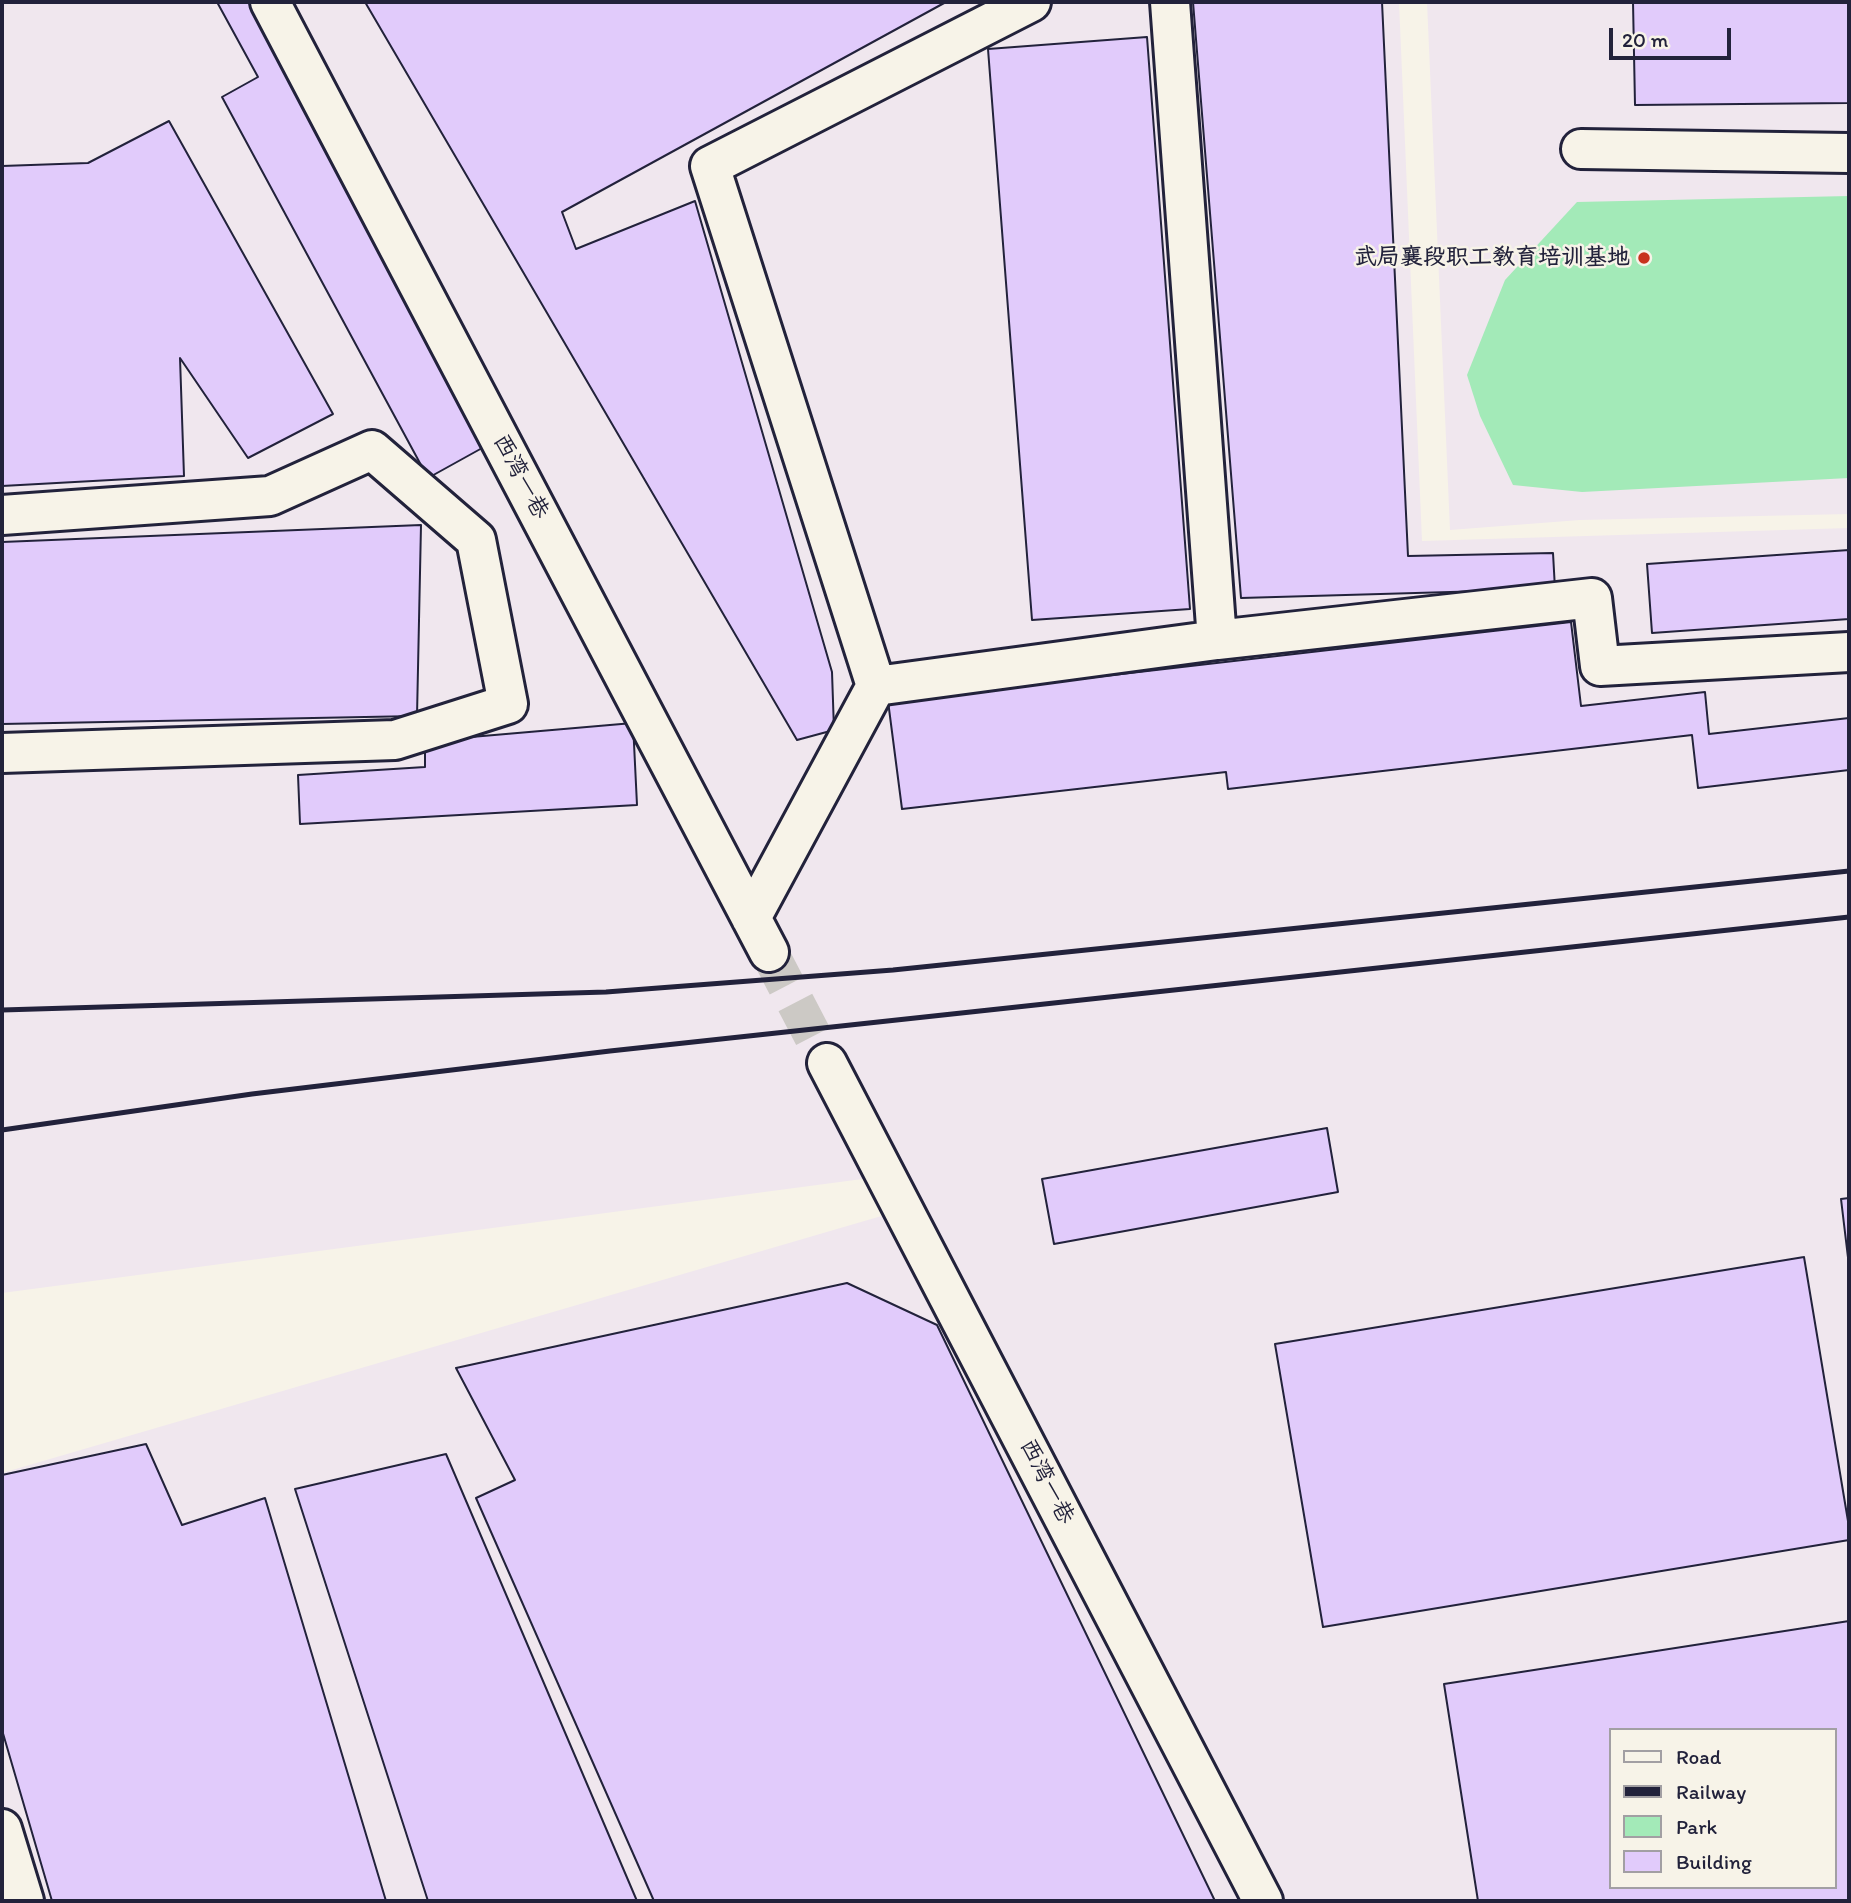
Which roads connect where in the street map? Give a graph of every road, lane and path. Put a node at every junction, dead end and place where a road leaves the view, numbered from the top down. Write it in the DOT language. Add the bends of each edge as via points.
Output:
graph roads {
  1 [pos="270,2"];
  2 [pos="1031,2"];
  3 [pos="1170,2"];
  4 [pos="1581,149"];
  5 [pos="1849,153"];
  6 [pos="2,515"];
  7 [pos="1217,640"];
  8 [pos="1849,652"];
  9 [pos="876,686"];
  10 [pos="2,752"];
  11 [pos="751,918"];
  12 [pos="769,952"];
  13 [pos="828,1063"];
  14 [pos="2,1829"];
  15 [pos="24,1901"];
  16 [pos="1263,1901"];
  1 -- 11 [label="street, 西湾一巷"];
  2 -- 9 [label="street" via="710,166"];
  3 -- 7 [label="street"];
  4 -- 5 [label="street"];
  6 -- 10 [label="street" via="270,496 372,450 476,540 508,704 396,740"];
  7 -- 8 [label="street" via="1592,598 1600,666"];
  7 -- 9 [label="street"];
  9 -- 11 [label="street"];
  11 -- 12 [label="street, 西湾一巷"];
  13 -- 16 [label="street, 西湾一巷"];
  14 -- 15 [label="street"];
}
